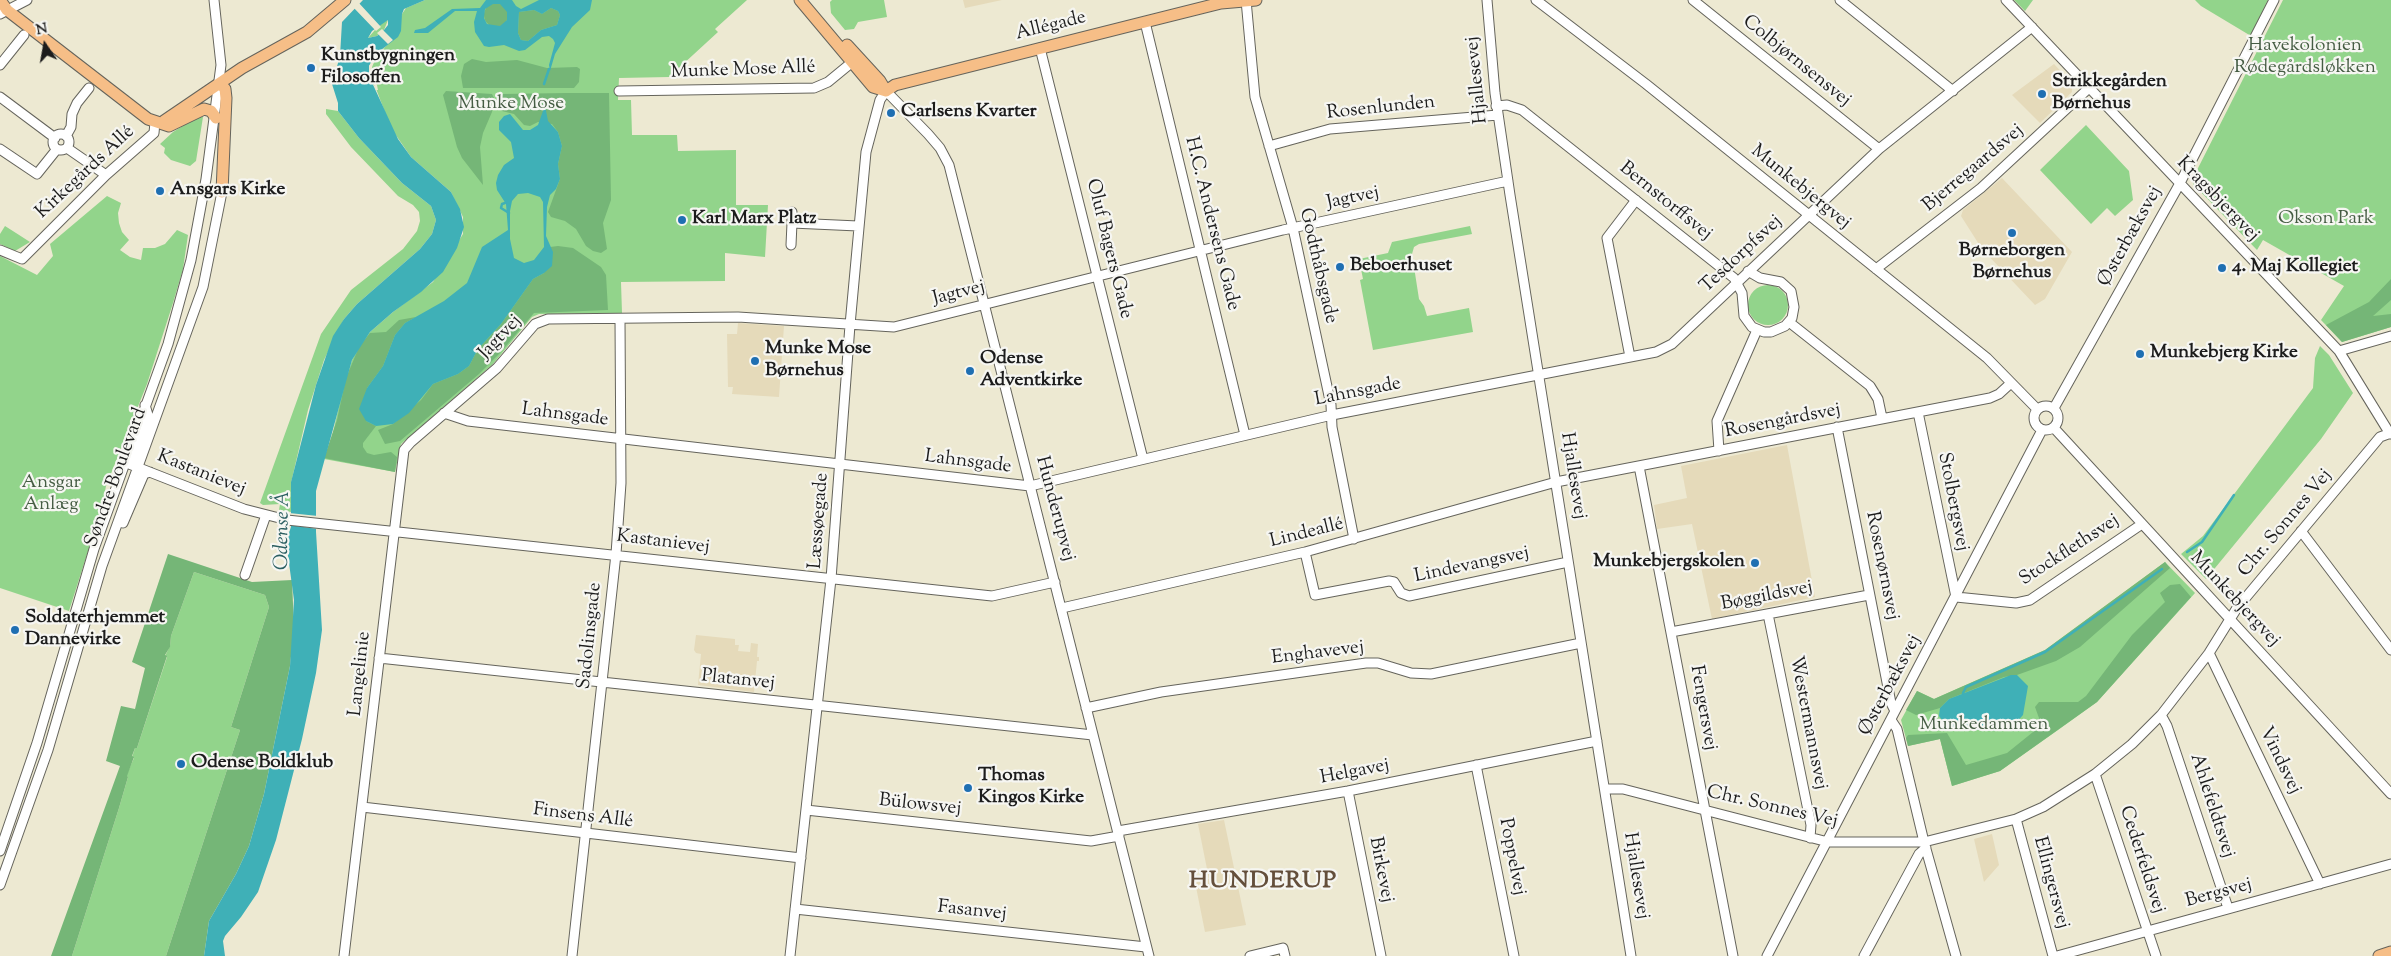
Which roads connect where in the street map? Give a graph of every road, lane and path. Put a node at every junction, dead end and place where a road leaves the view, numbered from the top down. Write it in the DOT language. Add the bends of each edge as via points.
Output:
graph roads {
  1 [pos="0,0"];
  2 [pos="27,0"];
  3 [pos="214,0"];
  4 [pos="345,0"];
  5 [pos="1249,0"];
  6 [pos="1487,0"];
  7 [pos="1536,0"];
  8 [pos="1693,0"];
  9 [pos="1840,0"];
  10 [pos="2006,0"];
  11 [pos="2274,0"];
  12 [pos="806,1"];
  13 [pos="1221,2"];
  14 [pos="3,12"];
  15 [pos="1145,22"];
  16 [pos="2032,27"];
  17 [pos="24,35"];
  18 [pos="1040,48"];
  19 [pos="855,59"];
  20 [pos="0,64"];
  21 [pos="221,65"];
  22 [pos="230,76"];
  23 [pos="220,83"];
  24 [pos="89,88"];
  25 [pos="2088,88"];
  26 [pos="1953,90"];
  27 [pos="619,91"];
  28 [pos="886,91"];
  29 [pos="0,97"];
  30 [pos="1497,110"];
  31 [pos="216,118"];
  32 [pos="155,122"];
  33 [pos="66,136"];
  34 [pos="55,138"];
  35 [pos="1270,146"];
  36 [pos="57,148"];
  37 [pos="67,148"];
  38 [pos="0,149"];
  39 [pos="1879,149"];
  40 [pos="106,175"];
  41 [pos="1508,181"];
  42 [pos="2179,185"];
  43 [pos="222,192"];
  44 [pos="1636,200"];
  45 [pos="792,212"];
  46 [pos="1808,216"];
  47 [pos="792,223"];
  48 [pos="858,226"];
  49 [pos="1293,228"];
  50 [pos="791,245"];
  51 [pos="0,250"];
  52 [pos="1201,251"];
  53 [pos="1876,269"];
  54 [pos="1748,271"];
  55 [pos="1098,278"];
  56 [pos="1736,283"];
  57 [pos="984,305"];
  58 [pos="620,319"];
  59 [pos="1789,322"];
  60 [pos="850,325"];
  61 [pos="1757,330"];
  62 [pos="2391,336"];
  63 [pos="2338,352"];
  64 [pos="1630,357"];
  65 [pos="1539,375"];
  66 [pos="2011,383"];
  67 [pos="145,405"];
  68 [pos="2054,408"];
  69 [pos="2037,409"];
  70 [pos="1918,412"];
  71 [pos="444,413"];
  72 [pos="1332,415"];
  73 [pos="1882,418"];
  74 [pos="1837,427"];
  75 [pos="2054,428"];
  76 [pos="2042,430"];
  77 [pos="2390,434"];
  78 [pos="1245,435"];
  79 [pos="621,440"];
  80 [pos="1719,451"];
  81 [pos="1143,459"];
  82 [pos="124,462"];
  83 [pos="840,464"];
  84 [pos="137,466"];
  85 [pos="1639,466"];
  86 [pos="150,472"];
  87 [pos="1556,482"];
  88 [pos="1030,486"];
  89 [pos="266,515"];
  90 [pos="2142,524"];
  91 [pos="115,529"];
  92 [pos="394,531"];
  93 [pos="2301,531"];
  94 [pos="1354,539"];
  95 [pos="1305,552"];
  96 [pos="616,554"];
  97 [pos="1568,562"];
  98 [pos="245,576"];
  99 [pos="832,579"];
  100 [pos="1055,582"];
  101 [pos="1869,595"];
  102 [pos="1956,597"];
  103 [pos="1062,608"];
  104 [pos="1768,614"];
  105 [pos="2231,618"];
  106 [pos="1671,632"];
  107 [pos="1581,643"];
  108 [pos="2391,650"];
  109 [pos="2209,653"];
  110 [pos="379,658"];
  111 [pos="602,683"];
  112 [pos="817,706"];
  113 [pos="1086,708"];
  114 [pos="1895,711"];
  115 [pos="2161,715"];
  116 [pos="1891,720"];
  117 [pos="1093,735"];
  118 [pos="1597,741"];
  119 [pos="1476,765"];
  120 [pos="2095,774"];
  121 [pos="1606,790"];
  122 [pos="1348,791"];
  123 [pos="2391,794"];
  124 [pos="362,807"];
  125 [pos="1704,809"];
  126 [pos="806,810"];
  127 [pos="2016,819"];
  128 [pos="586,833"];
  129 [pos="1119,834"];
  130 [pos="1810,838"];
  131 [pos="1828,842"];
  132 [pos="1925,845"];
  133 [pos="0,851"];
  134 [pos="801,858"];
  135 [pos="2391,864"];
  136 [pos="2320,884"];
  137 [pos="0,885"];
  138 [pos="2228,908"];
  139 [pos="795,909"];
  140 [pos="2147,930"];
  141 [pos="1147,951"];
  142 [pos="2391,952"];
  143 [pos="344,956"];
  144 [pos="572,956"];
  145 [pos="790,956"];
  146 [pos="1250,956"];
  147 [pos="1285,956"];
  148 [pos="1381,956"];
  149 [pos="1514,956"];
  150 [pos="1631,956"];
  151 [pos="1733,956"];
  152 [pos="1767,956"];
  153 [pos="1864,956"];
  154 [pos="1956,956"];
  155 [pos="2055,956"];
  156 [pos="2156,956"];
  157 [pos="2380,956"];
  1 -- 14 [label="main road"];
  2 -- 14 [label="street"];
  3 -- 21 [label="street, Søndre Boulevard"];
  4 -- 22 [label="main road, Kirkegårds Allé" via="307,32"];
  5 -- 13 [label="main road, Allégade"];
  5 -- 35 [label="street, Godthåbsgade" via="1255,97"];
  6 -- 30 [label="street, Hjallesevej"];
  7 -- 46 [label="street, Munkebjergvej" via="1646,84"];
  8 -- 39 [label="street, Colbjørnsensvej"];
  9 -- 26 [label="street"];
  10 -- 16 [label="street, Kragsbjergvej"];
  11 -- 42 [label="street, Østerbæksvej"];
  12 -- 19 [label="main road, Hunderupvej"];
  13 -- 15 [label="main road, Allégade"];
  14 -- 32 [label="main road"];
  15 -- 18 [label="main road, Allégade"];
  15 -- 52 [label="street, H.C. Andersens Gade"];
  16 -- 25 [label="street, Kragsbjergvej"];
  16 -- 26 [label="street, Tesdorpfsvej"];
  17 -- 20 [label="street"];
  18 -- 28 [label="main road, Allégade" via="896,85"];
  18 -- 55 [label="street, Oluf Bagers Gade"];
  19 -- 27 [label="street, Munke Mose Allé" via="828,82 814,88"];
  19 -- 28 [label="main road, Hunderupvej"];
  21 -- 22 [label="street"];
  21 -- 23 [label="street, Søndre Boulevard"];
  22 -- 23 [label="main road, Kirkegårds Allé"];
  22 -- 43 [label="street, Søndre Boulevard" via="227,167"];
  23 -- 31 [label="street, Søndre Boulevard"];
  23 -- 32 [label="main road, Kirkegårds Allé" via="166,121"];
  23 -- 43 [label="main road" via="226,98"];
  24 -- 33 [label="street" via="77,103 72,114 72,127"];
  25 -- 42 [label="street, Kragsbjergvej"];
  25 -- 53 [label="street, Bjerregaardsvej" via="1981,188"];
  26 -- 39 [label="street, Tesdorpfsvej"];
  28 -- 48 [label="street, Læssøegade" via="880,100 866,152"];
  28 -- 57 [label="street, Hunderupvej" via="940,148 949,165"];
  29 -- 34 [label="street"];
  30 -- 35 [label="street, Rosenlunden" via="1330,129"];
  30 -- 41 [label="street, Hjallesevej"];
  30 -- 44 [label="street, Bernstorffsvej" via="1507,105 1522,110"];
  31 -- 32 [label="main road" via="211,111 204,109 169,126"];
  31 -- 67 [label="street, Søndre Boulevard" via="191,260 168,344"];
  32 -- 40 [label="street, Kirkegårds Allé" via="154,133"];
  33 -- 34 [label="street"];
  33 -- 37 [label="street" via="69,141"];
  34 -- 36 [label="street"];
  35 -- 49 [label="street, Godthåbsgade"];
  36 -- 37 [label="street"];
  36 -- 38 [label="street" via="37,174"];
  37 -- 40 [label="street"];
  39 -- 46 [label="street, Tesdorpfsvej"];
  40 -- 51 [label="street, Kirkegårds Allé" via="22,258"];
  41 -- 49 [label="street, Jagtvej"];
  41 -- 65 [label="street, Hjallesevej"];
  42 -- 63 [label="street, Kragsbjergvej"];
  42 -- 68 [label="street, Østerbæksvej"];
  43 -- 84 [label="street, Søndre Boulevard" via="204,287"];
  44 -- 56 [label="street, Bernstorffsvej" via="1734,278"];
  44 -- 64 [label="street" via="1606,238"];
  45 -- 47 [label="street"];
  46 -- 53 [label="street, Munkebjergvej"];
  46 -- 54 [label="street, Tesdorpfsvej"];
  47 -- 48 [label="street"];
  47 -- 50 [label="street"];
  48 -- 60 [label="street, Læssøegade"];
  49 -- 52 [label="street, Jagtvej"];
  49 -- 72 [label="street, Godthåbsgade"];
  52 -- 55 [label="street, Jagtvej"];
  52 -- 78 [label="street, H.C. Andersens Gade"];
  53 -- 66 [label="street, Munkebjergvej" via="1987,358"];
  54 -- 56 [label="street, Tesdorpfsvej"];
  54 -- 59 [label="street" via="1760,278 1777,280 1788,288 1794,302"];
  55 -- 57 [label="street, Jagtvej"];
  55 -- 81 [label="street, Oluf Bagers Gade"];
  56 -- 61 [label="street, Bernstorffsvej" via="1742,294 1744,316"];
  56 -- 64 [label="street, Tesdorpfsvej" via="1672,344 1656,352"];
  57 -- 60 [label="street, Jagtvej" via="894,327"];
  57 -- 88 [label="street, Hunderupvej"];
  58 -- 60 [label="street, Jagtvej" via="738,317"];
  58 -- 71 [label="street, Jagtvej" via="548,319 535,324 497,368"];
  58 -- 79 [label="street, Sadolinsgade"];
  59 -- 61 [label="street" via="1771,332"];
  59 -- 73 [label="street" via="1870,386 1878,399"];
  60 -- 83 [label="street, Læssøegade"];
  61 -- 80 [label="street" via="1717,421"];
  62 -- 63 [label="street"];
  63 -- 77 [label="street, Kragsbjergvej"];
  64 -- 65 [label="street, Tesdorpfsvej"];
  65 -- 72 [label="street, Lahnsgade"];
  65 -- 87 [label="street, Hjallesevej"];
  66 -- 69 [label="street, Munkebjergvej"];
  66 -- 70 [label="street, Rosengårdsvej" via="1990,398"];
  67 -- 82 [label="street, Søndre Boulevard"];
  67 -- 84 [label="street" via="148,415 134,455"];
  68 -- 69 [label="street" via="2045,406"];
  68 -- 75 [label="street" via="2059,418"];
  69 -- 76 [label="street" via="2034,421"];
  70 -- 73 [label="street, Rosengårdsvej"];
  70 -- 102 [label="street, Stolbergsvej"];
  71 -- 79 [label="street, Lahnsgade" via="468,421"];
  71 -- 92 [label="street, Langelinie" via="404,450"];
  72 -- 78 [label="street, Lahnsgade"];
  72 -- 94 [label="street, Godthåbsgade"];
  73 -- 74 [label="street, Rosengårdsvej"];
  74 -- 80 [label="street, Rosengårdsvej"];
  74 -- 101 [label="street, Rosenørnsvej"];
  75 -- 76 [label="street"];
  75 -- 90 [label="street, Munkebjergvej"];
  76 -- 102 [label="street, Østerbæksvej"];
  77 -- 93 [label="street, Chr. Sonnes Vej" via="2380,437"];
  78 -- 81 [label="street, Lahnsgade"];
  79 -- 83 [label="street, Lahnsgade"];
  79 -- 96 [label="street, Sadolinsgade"];
  80 -- 85 [label="street, Rosengårdsvej"];
  81 -- 88 [label="street, Lahnsgade"];
  82 -- 84 [label="street, Kastanievej"];
  82 -- 133 [label="street, Søndre Boulevard"];
  83 -- 88 [label="street, Lahnsgade"];
  83 -- 99 [label="street, Læssøegade"];
  84 -- 86 [label="street, Kastanievej"];
  84 -- 91 [label="street, Søndre Boulevard"];
  85 -- 87 [label="street, Rosengårdsvej"];
  85 -- 106 [label="street, Fengersvej"];
  86 -- 89 [label="street, Kastanievej"];
  86 -- 91 [label="street" via="144,474 123,523"];
  87 -- 94 [label="street, Lindeallé"];
  87 -- 97 [label="street, Hjallesevej"];
  88 -- 100 [label="street, Hunderupvej"];
  89 -- 92 [label="street, Kastanievej"];
  89 -- 98 [label="street"];
  90 -- 102 [label="street, Stockflethsvej" via="2030,600 2016,602"];
  90 -- 105 [label="street, Munkebjergvej"];
  91 -- 137 [label="street, Søndre Boulevard" via="48,750"];
  92 -- 96 [label="street, Kastanievej"];
  92 -- 110 [label="street, Langelinie"];
  93 -- 105 [label="street, Chr. Sonnes Vej"];
  93 -- 108 [label="street"];
  94 -- 95 [label="street, Lindeallé"];
  95 -- 97 [label="street, Lindevangsvej" via="1315,595 1389,581 1409,596"];
  95 -- 103 [label="street, Lindeallé"];
  96 -- 99 [label="street, Kastanievej"];
  96 -- 111 [label="street, Sadolinsgade"];
  97 -- 107 [label="street, Hjallesevej"];
  99 -- 100 [label="street, Kastanievej" via="992,596"];
  99 -- 112 [label="street, Læssøegade"];
  100 -- 103 [label="street, Hunderupvej"];
  101 -- 104 [label="street, Bøggildsvej"];
  101 -- 114 [label="street, Rosenørnsvej"];
  102 -- 114 [label="street, Østerbæksvej"];
  103 -- 113 [label="street, Hunderupvej"];
  104 -- 106 [label="street, Bøggildsvej"];
  104 -- 130 [label="street, Westermannsvej"];
  105 -- 109 [label="street, Chr. Sonnes Vej"];
  105 -- 123 [label="street, Munkebjergvej"];
  106 -- 125 [label="street, Fengersvej"];
  107 -- 113 [label="street, Enghavevej" via="1431,674 1366,663 1161,692"];
  107 -- 118 [label="street, Hjallesevej"];
  109 -- 115 [label="street, Chr. Sonnes Vej"];
  109 -- 136 [label="street, Vindsvej"];
  110 -- 111 [label="street, Platanvej"];
  110 -- 124 [label="street, Langelinie"];
  111 -- 112 [label="street, Platanvej"];
  111 -- 128 [label="street, Sadolinsgade"];
  112 -- 117 [label="street, Platanvej"];
  112 -- 126 [label="street, Læssøegade"];
  113 -- 117 [label="street, Hunderupvej"];
  114 -- 116 [label="street, Østerbæksvej"];
  115 -- 120 [label="street, Chr. Sonnes Vej"];
  115 -- 138 [label="street, Ahlefeldtsvej"];
  116 -- 131 [label="street, Østerbæksvej"];
  116 -- 132 [label="street" via="1897,730"];
  117 -- 129 [label="street, Hunderupvej"];
  118 -- 119 [label="street, Helgavej"];
  118 -- 121 [label="street, Hjallesevej"];
  119 -- 122 [label="street, Helgavej"];
  119 -- 149 [label="street, Poppelvej"];
  120 -- 127 [label="street, Chr. Sonnes Vej" via="2051,802"];
  120 -- 140 [label="street, Cederfeldsvej"];
  121 -- 125 [label="street, Chr. Sonnes Vej" via="1623,789"];
  121 -- 150 [label="street, Hjallesevej"];
  122 -- 129 [label="street, Helgavej"];
  122 -- 148 [label="street, Birkevej"];
  124 -- 128 [label="street, Finsens Allé"];
  124 -- 143 [label="street, Langelinie"];
  125 -- 130 [label="street, Chr. Sonnes Vej"];
  125 -- 151 [label="street, Fengersvej"];
  126 -- 129 [label="street, Bülowsvej" via="1091,841"];
  126 -- 134 [label="street, Læssøegade"];
  127 -- 132 [label="street, Chr. Sonnes Vej"];
  127 -- 155 [label="street, Ellingersvej"];
  128 -- 134 [label="street, Finsens Allé"];
  128 -- 144 [label="street, Sadolinsgade"];
  129 -- 141 [label="street, Hunderupvej"];
  130 -- 131 [label="street, Chr. Sonnes Vej"];
  131 -- 132 [label="street, Chr. Sonnes Vej"];
  131 -- 152 [label="street, Østerbæksvej"];
  132 -- 153 [label="street"];
  132 -- 154 [label="street"];
  134 -- 139 [label="street, Læssøegade"];
  135 -- 136 [label="street, Bergsvej"];
  136 -- 138 [label="street, Bergsvej"];
  138 -- 140 [label="street, Bergsvej"];
  139 -- 141 [label="street, Fasanvej"];
  139 -- 145 [label="street, Læssøegade"];
  140 -- 155 [label="street, Bergsvej"];
  140 -- 156 [label="street, Cederfeldsvej"];
  142 -- 157 [label="main road"];
  146 -- 147 [label="street" via="1283,948"];
}
